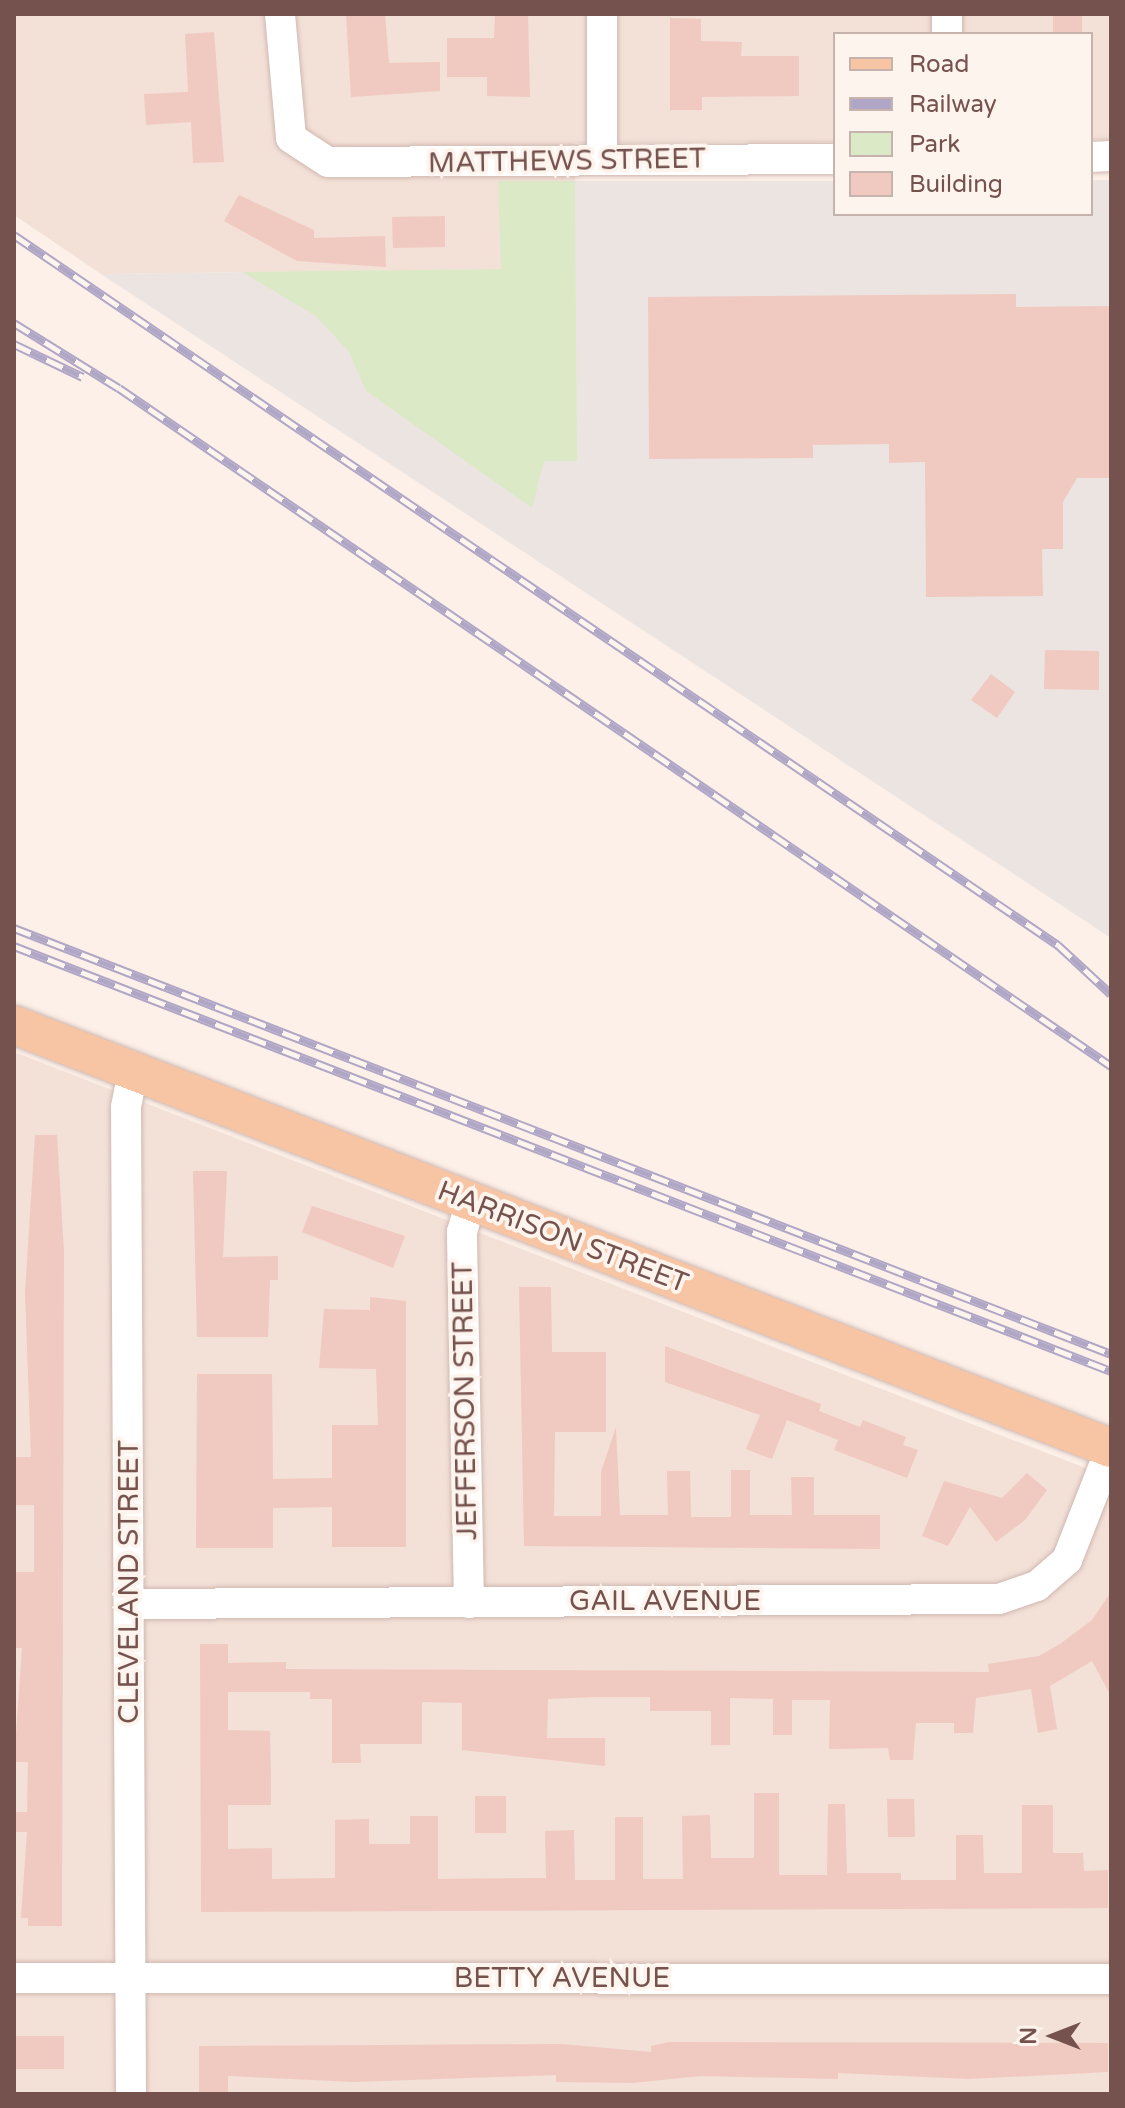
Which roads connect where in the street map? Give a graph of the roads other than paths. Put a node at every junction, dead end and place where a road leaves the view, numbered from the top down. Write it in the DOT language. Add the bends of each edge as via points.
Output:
graph roads {
  1 [pos="280,14"];
  2 [pos="602,14"];
  3 [pos="833,159"];
  4 [pos="602,160"];
  5 [pos="14,1025"];
  6 [pos="133,1071"];
  7 [pos="471,1201"];
  8 [pos="1111,1448"];
  9 [pos="469,1603"];
  10 [pos="130,1604"];
  11 [pos="133,1977"];
  12 [pos="14,1978"];
  13 [pos="1111,1979"];
  14 [pos="131,2094"];
  1 -- 4 [label="street, MATTHEWS STREET" via="288,123 302,150 343,164"];
  2 -- 4 [label="street"];
  3 -- 4 [label="street, MATTHEWS STREET"];
  5 -- 6 [label="main road, HARRISON STREET"];
  6 -- 7 [label="main road, HARRISON STREET"];
  6 -- 10 [label="street, CLEVELAND STREET" via="126,1107"];
  7 -- 8 [label="main road, HARRISON STREET"];
  7 -- 9 [label="street, JEFFERSON STREET" via="462,1232"];
  8 -- 9 [label="street, GAIL AVENUE" via="1067,1560 1019,1595"];
  9 -- 10 [label="street, GAIL AVENUE"];
  10 -- 11 [label="street, CLEVELAND STREET"];
  11 -- 12 [label="street, BETTY AVENUE"];
  11 -- 13 [label="street, BETTY AVENUE"];
  11 -- 14 [label="street, CLEVELAND STREET"];
}
